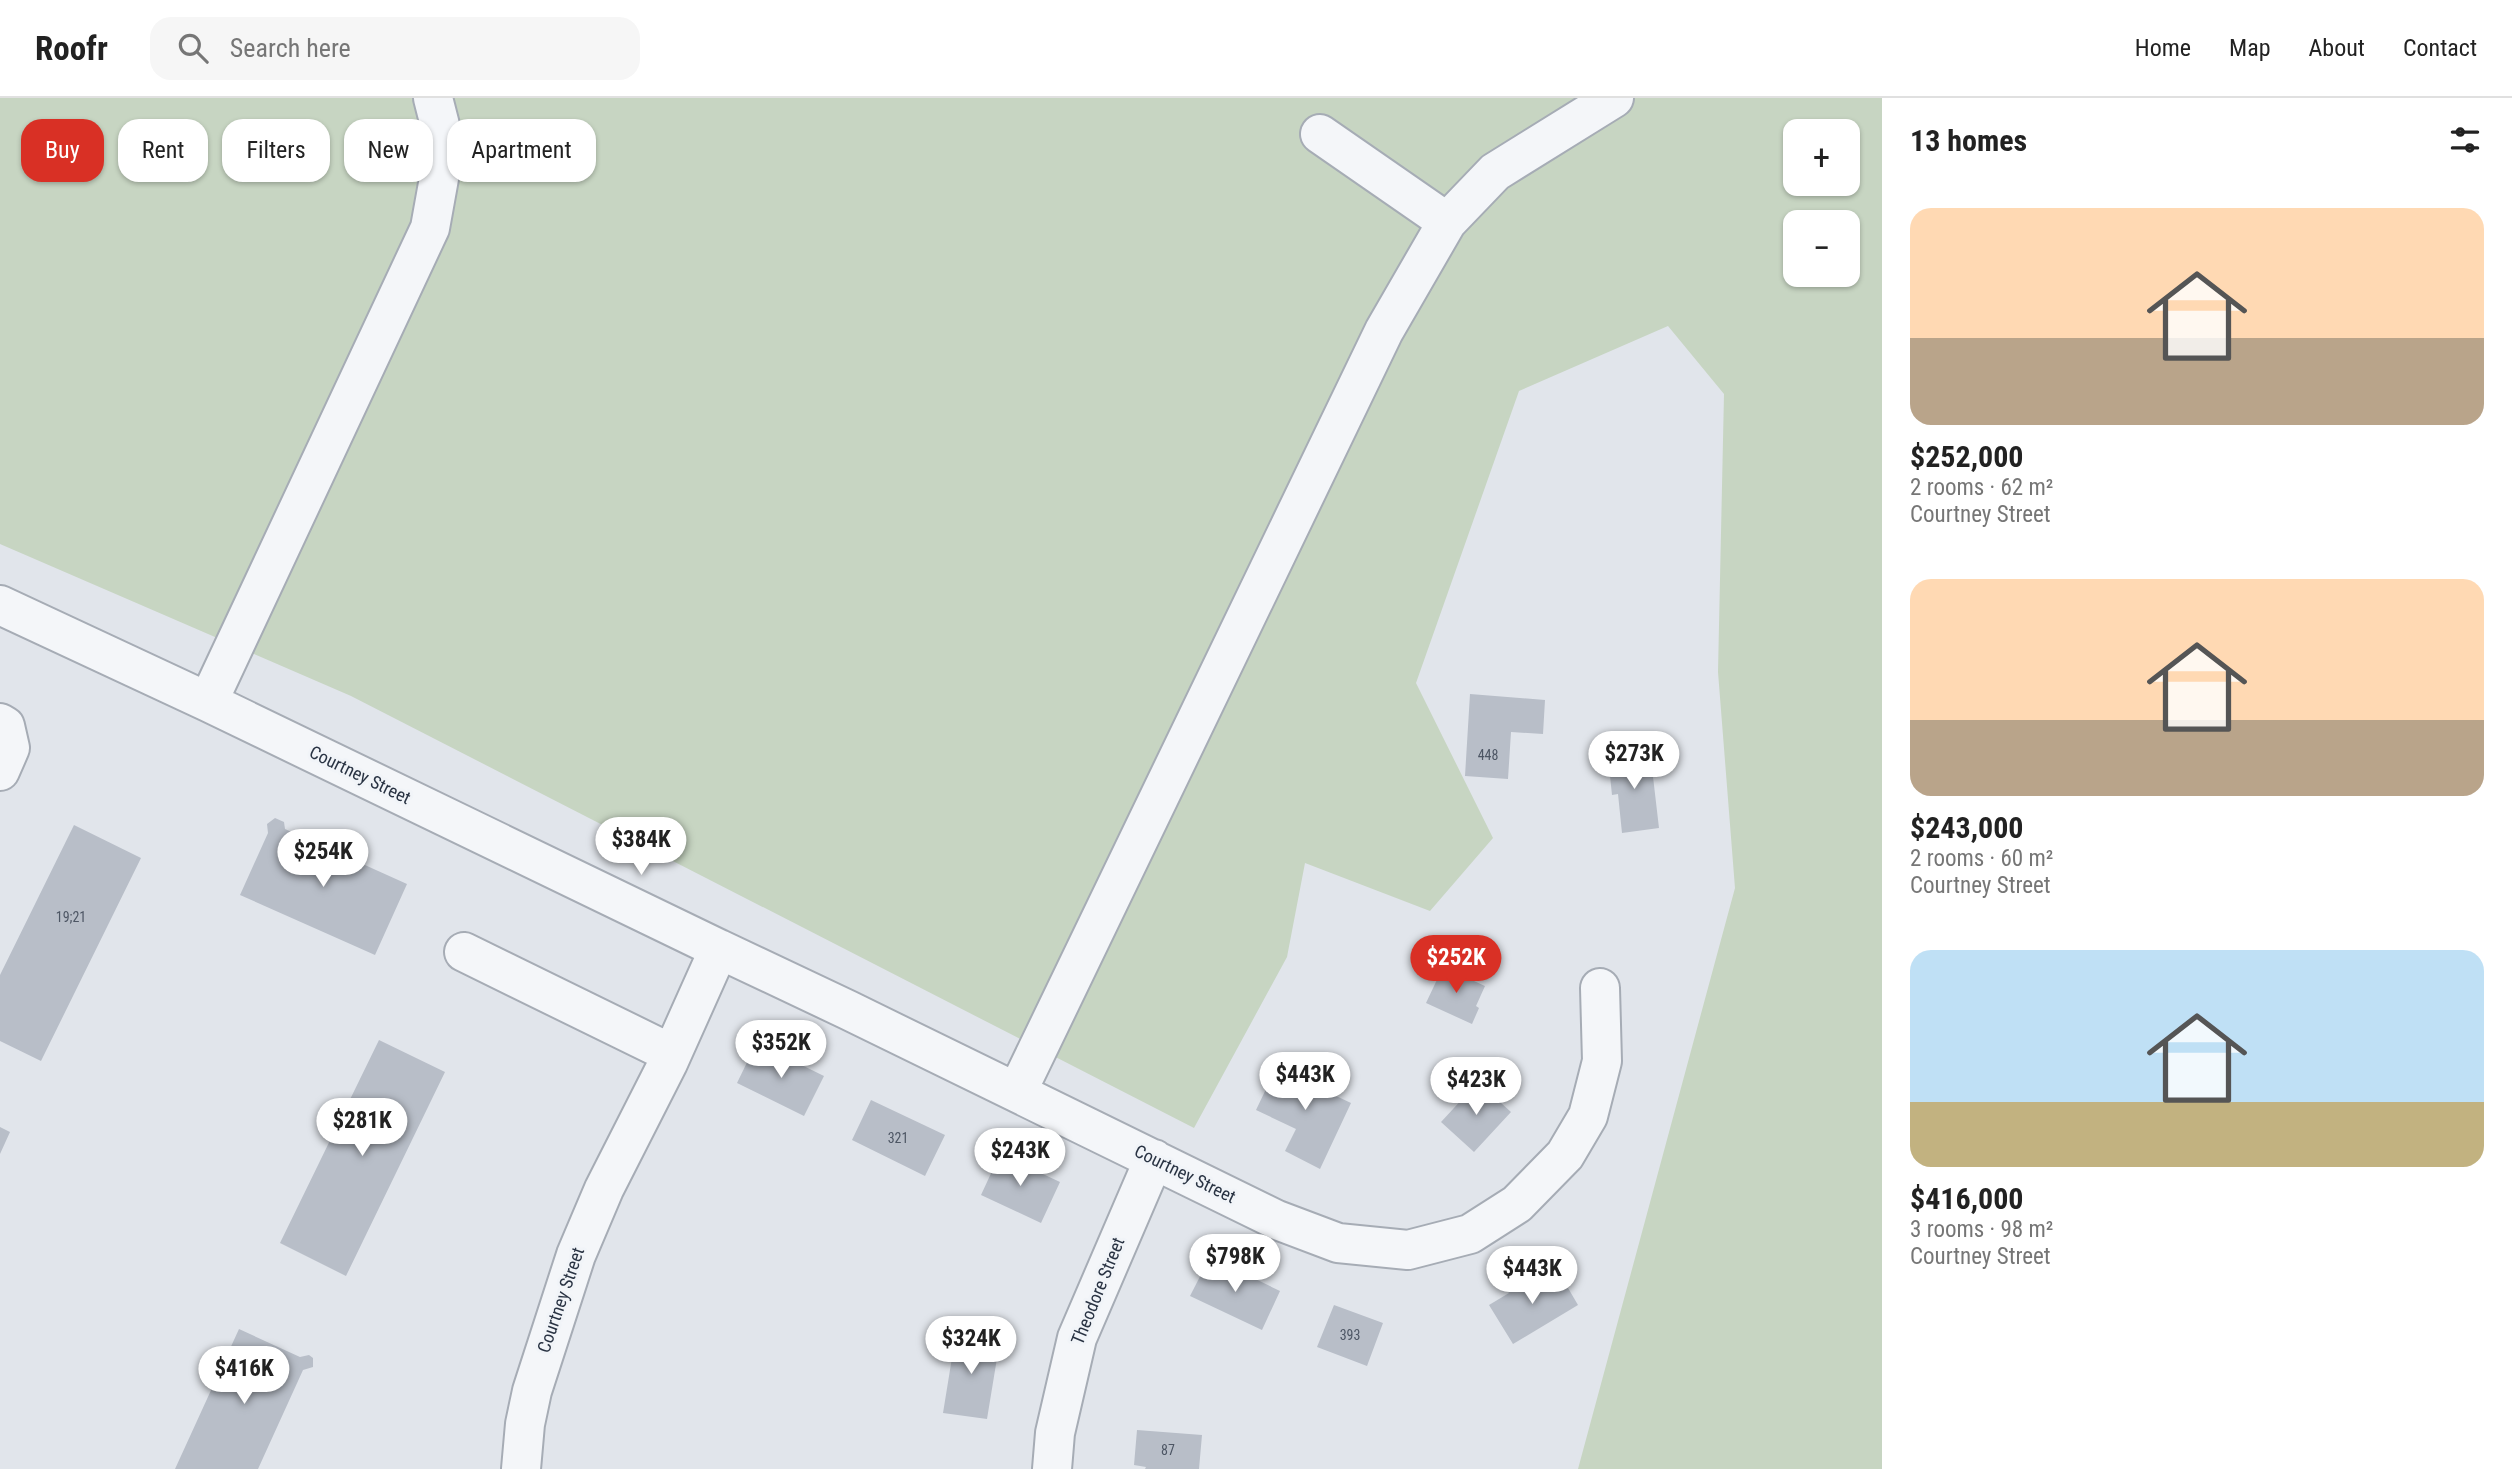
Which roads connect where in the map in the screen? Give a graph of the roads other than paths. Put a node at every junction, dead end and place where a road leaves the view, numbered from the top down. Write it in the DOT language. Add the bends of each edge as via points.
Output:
graph roads {
  1 [pos="433,98"];
  2 [pos="1614,98"];
  3 [pos="1320,134"];
  4 [pos="1447,222"];
  5 [pos="0,605"];
  6 [pos="208,702"];
  7 [pos="0,723"];
  8 [pos="0,771"];
  9 [pos="719,948"];
  10 [pos="464,952"];
  11 [pos="1600,988"];
  12 [pos="672,1054"];
  13 [pos="1017,1092"];
  14 [pos="1154,1159"];
  15 [pos="521,1469"];
  16 [pos="1052,1469"];
  1 -- 6 [label="street" via="445,145 430,228"];
  2 -- 4 [label="street" via="1495,172"];
  3 -- 4 [label="street"];
  4 -- 13 [label="street" via="1384,331"];
  5 -- 6 [label="street, Courtney Street"];
  6 -- 9 [label="street, Courtney Street"];
  7 -- 8 [label="street" via="5,726 10,748"];
  9 -- 12 [label="street, Courtney Street"];
  9 -- 13 [label="street, Courtney Street"];
  10 -- 12 [label="street"];
  11 -- 14 [label="street, Courtney Street" via="1602,1061 1588,1116 1565,1155 1517,1204 1470,1234 1408,1250 1338,1243 1277,1220"];
  12 -- 15 [label="street, Courtney Street" via="599,1199 567,1279 532,1391"];
  13 -- 14 [label="street, Courtney Street"];
  14 -- 16 [label="street, Theodore Street" via="1077,1338 1055,1433"];
}
